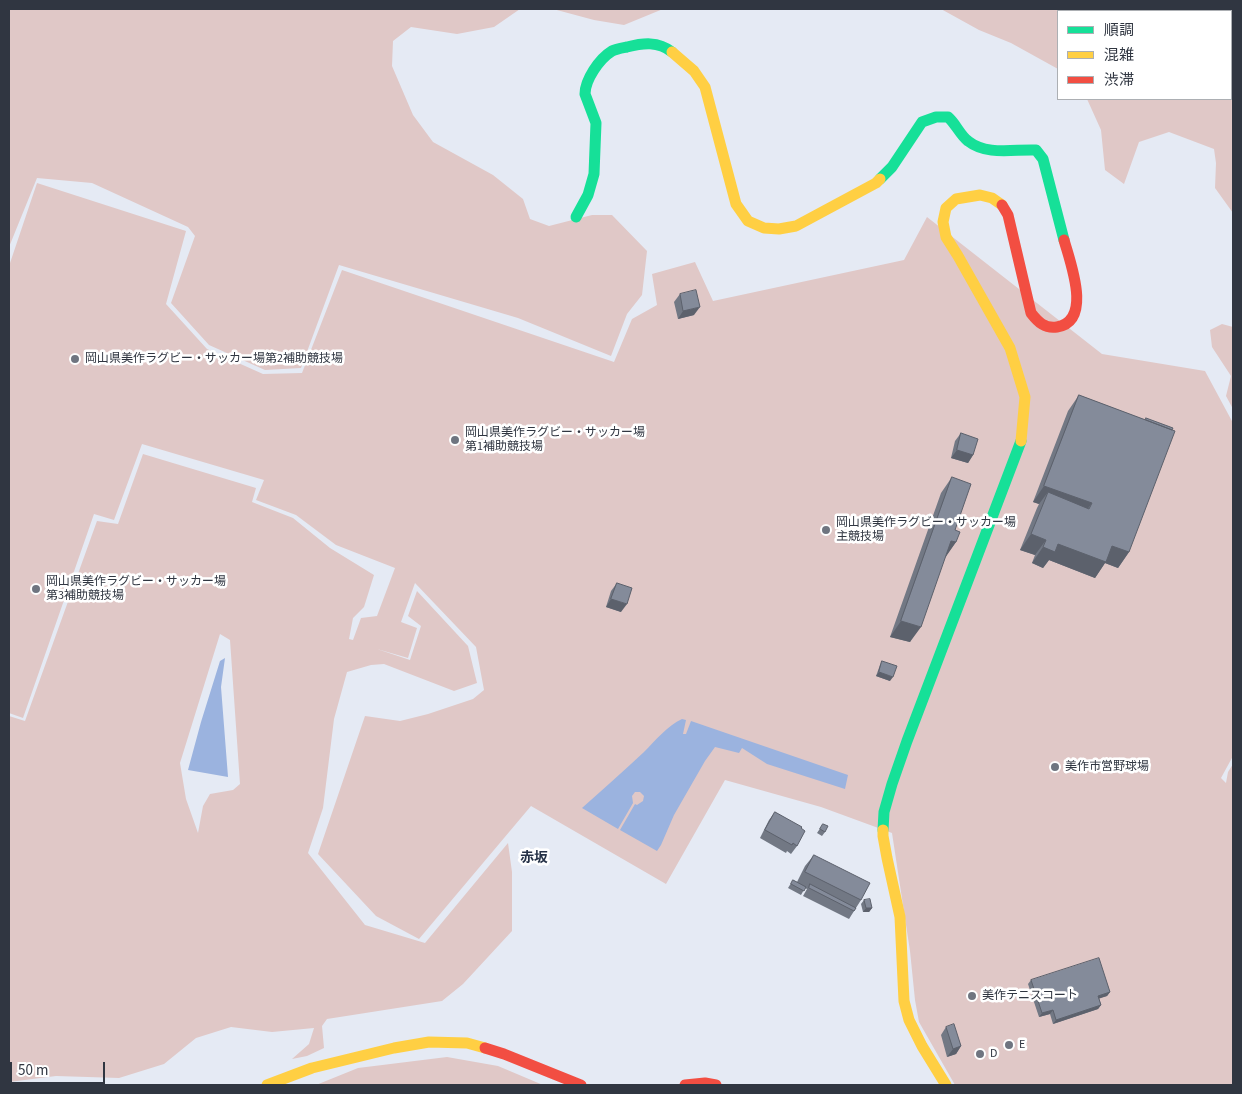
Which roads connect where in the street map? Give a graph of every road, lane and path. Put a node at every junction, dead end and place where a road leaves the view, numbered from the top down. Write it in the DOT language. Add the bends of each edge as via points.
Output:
graph roads {
  1 [pos="576,218"];
  2 [pos="268,1085"];
  3 [pos="581,1085"];
  4 [pos="686,1085"];
  5 [pos="716,1085"];
  6 [pos="946,1085"];
  1 -- 6 [label="street" via="588,196 594,174 596,123 584,88 600,62 612,51 640,44 652,43 667,48 694,71 705,87 736,204 748,221 764,228 796,226 876,183 892,167 922,122 936,117 948,117 966,140 979,148 1036,150 1043,159 1076,285 1075,315 1068,324 1046,327 1031,313 1008,215 1002,205 980,195 956,199 946,208 943,222 946,237 1010,348 1025,397 1020,442 907,741 884,812 886,858 900,917 904,1001 922,1046"];
  2 -- 3 [label="street" via="312,1068 429,1042 467,1043"];
  4 -- 5 [label="street"];
}
